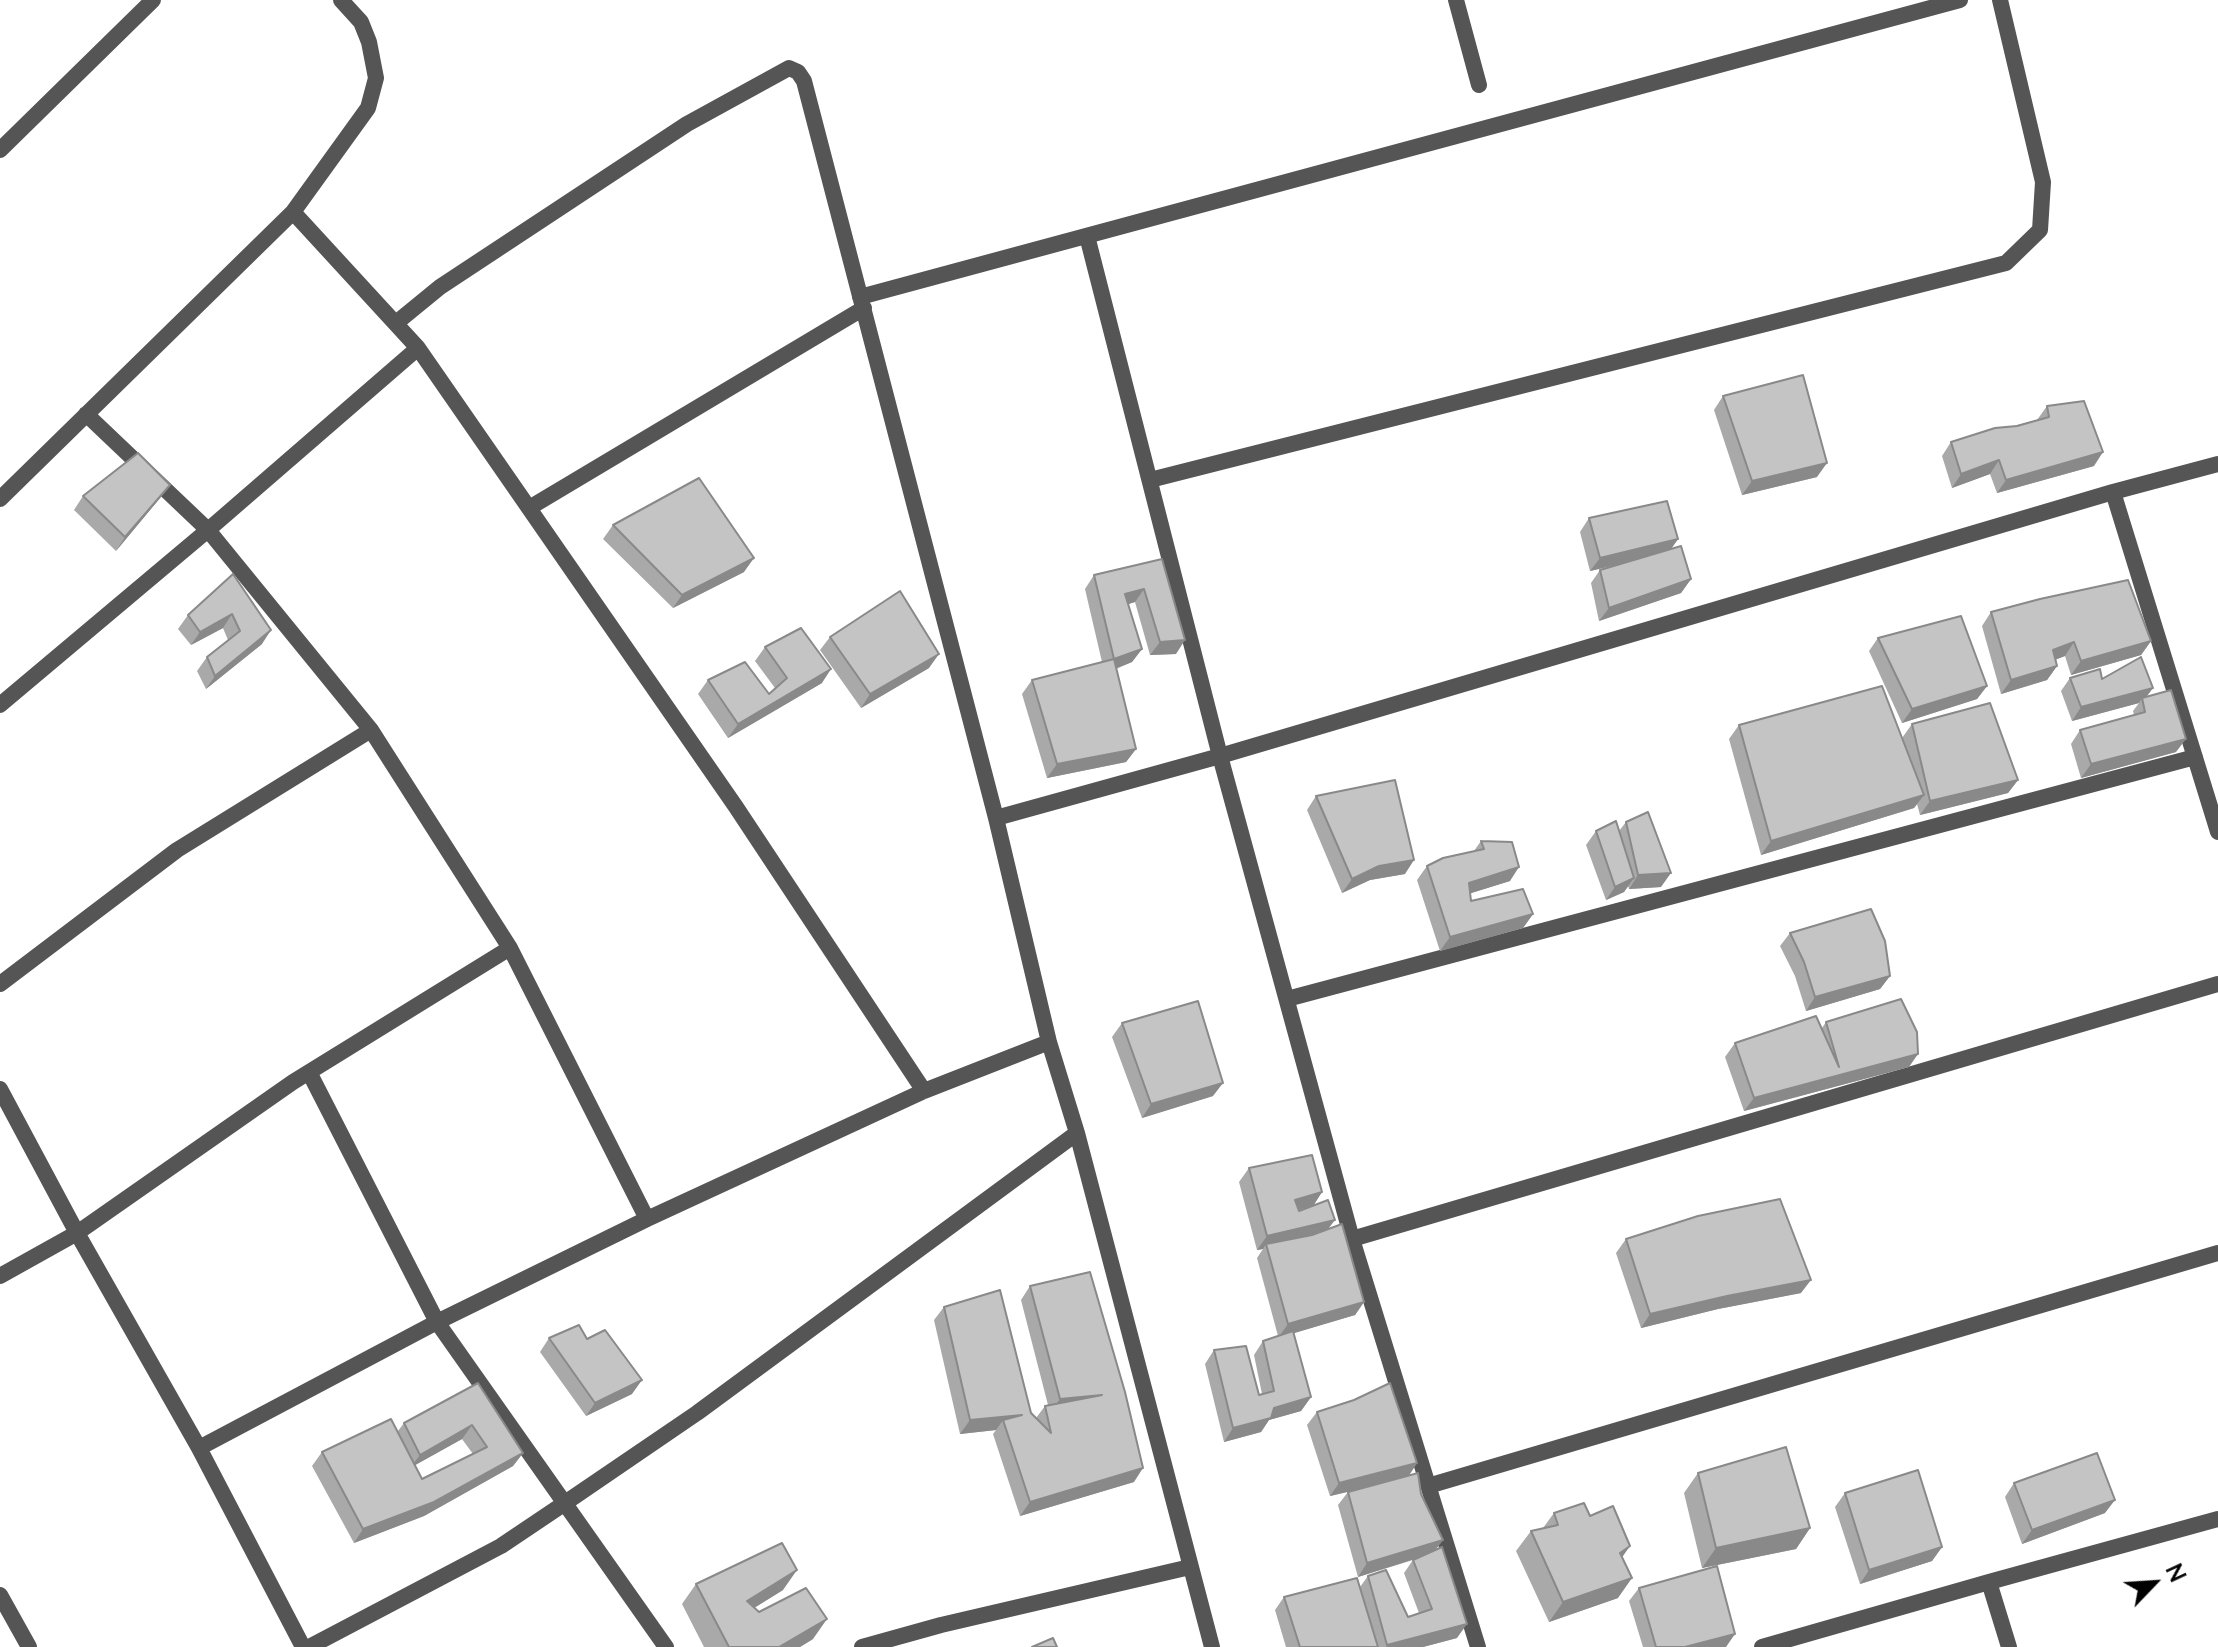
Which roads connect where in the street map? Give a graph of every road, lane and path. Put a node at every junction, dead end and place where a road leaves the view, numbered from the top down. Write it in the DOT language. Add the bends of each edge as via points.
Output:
graph roads {
  1 [pos="153,0"];
  2 [pos="341,0"];
  3 [pos="1456,0"];
  4 [pos="1960,0"];
  5 [pos="2000,0"];
  6 [pos="1479,85"];
  7 [pos="0,150"];
  8 [pos="293,212"];
  9 [pos="1087,236"];
  10 [pos="862,303"];
  11 [pos="396,323"];
  12 [pos="418,348"];
  13 [pos="86,414"];
  14 [pos="2218,464"];
  15 [pos="1150,480"];
  16 [pos="2113,492"];
  17 [pos="0,499"];
  18 [pos="529,508"];
  19 [pos="208,530"];
  20 [pos="0,705"];
  21 [pos="371,730"];
  22 [pos="1220,756"];
  23 [pos="2195,757"];
  24 [pos="996,818"];
  25 [pos="2218,832"];
  26 [pos="510,948"];
  27 [pos="0,984"];
  28 [pos="2218,984"];
  29 [pos="1287,999"];
  30 [pos="1049,1042"];
  31 [pos="309,1072"];
  32 [pos="0,1089"];
  33 [pos="924,1091"];
  34 [pos="1077,1133"];
  35 [pos="647,1219"];
  36 [pos="77,1233"];
  37 [pos="1352,1239"];
  38 [pos="2218,1253"];
  39 [pos="0,1276"];
  40 [pos="437,1322"];
  41 [pos="199,1448"];
  42 [pos="1428,1486"];
  43 [pos="565,1503"];
  44 [pos="2218,1519"];
  45 [pos="1190,1567"];
  46 [pos="1989,1582"];
  47 [pos="0,1595"];
  48 [pos="29,1647"];
  49 [pos="306,1647"];
  50 [pos="666,1647"];
  51 [pos="862,1647"];
  52 [pos="1212,1647"];
  53 [pos="1478,1647"];
  54 [pos="1762,1647"];
  55 [pos="2009,1647"];
  1 -- 7 [label="street"];
  2 -- 8 [label="street" via="361,22 376,78 368,108"];
  3 -- 6 [label="street"];
  4 -- 9 [label="street"];
  5 -- 15 [label="street" via="2043,182 2040,230 2006,263"];
  8 -- 11 [label="street"];
  8 -- 13 [label="street"];
  9 -- 10 [label="street"];
  9 -- 15 [label="street"];
  10 -- 11 [label="street" via="804,81 789,68 687,124 440,287"];
  10 -- 18 [label="street"];
  10 -- 24 [label="street"];
  11 -- 12 [label="street"];
  12 -- 18 [label="street"];
  12 -- 19 [label="street"];
  13 -- 17 [label="street"];
  13 -- 19 [label="street"];
  14 -- 16 [label="street"];
  15 -- 22 [label="street"];
  16 -- 22 [label="street"];
  16 -- 23 [label="street"];
  18 -- 33 [label="street"];
  19 -- 20 [label="street"];
  19 -- 21 [label="street"];
  21 -- 26 [label="street"];
  21 -- 27 [label="street" via="177,850"];
  22 -- 24 [label="street"];
  22 -- 29 [label="street"];
  23 -- 25 [label="street"];
  23 -- 29 [label="street"];
  24 -- 30 [label="street"];
  26 -- 31 [label="street"];
  26 -- 35 [label="street"];
  28 -- 37 [label="street"];
  29 -- 37 [label="street"];
  30 -- 33 [label="street"];
  30 -- 34 [label="street"];
  31 -- 36 [label="street"];
  31 -- 40 [label="street"];
  32 -- 36 [label="street"];
  33 -- 35 [label="street"];
  34 -- 43 [label="street" via="697,1413"];
  34 -- 45 [label="street"];
  35 -- 40 [label="street"];
  36 -- 39 [label="street"];
  36 -- 41 [label="street"];
  37 -- 42 [label="street"];
  38 -- 42 [label="street"];
  40 -- 41 [label="street"];
  40 -- 43 [label="street"];
  41 -- 49 [label="street"];
  42 -- 53 [label="street"];
  43 -- 49 [label="street" via="501,1546"];
  43 -- 50 [label="street"];
  44 -- 46 [label="street"];
  45 -- 51 [label="street"];
  45 -- 52 [label="street"];
  46 -- 54 [label="street"];
  46 -- 55 [label="street"];
  47 -- 48 [label="street"];
}
